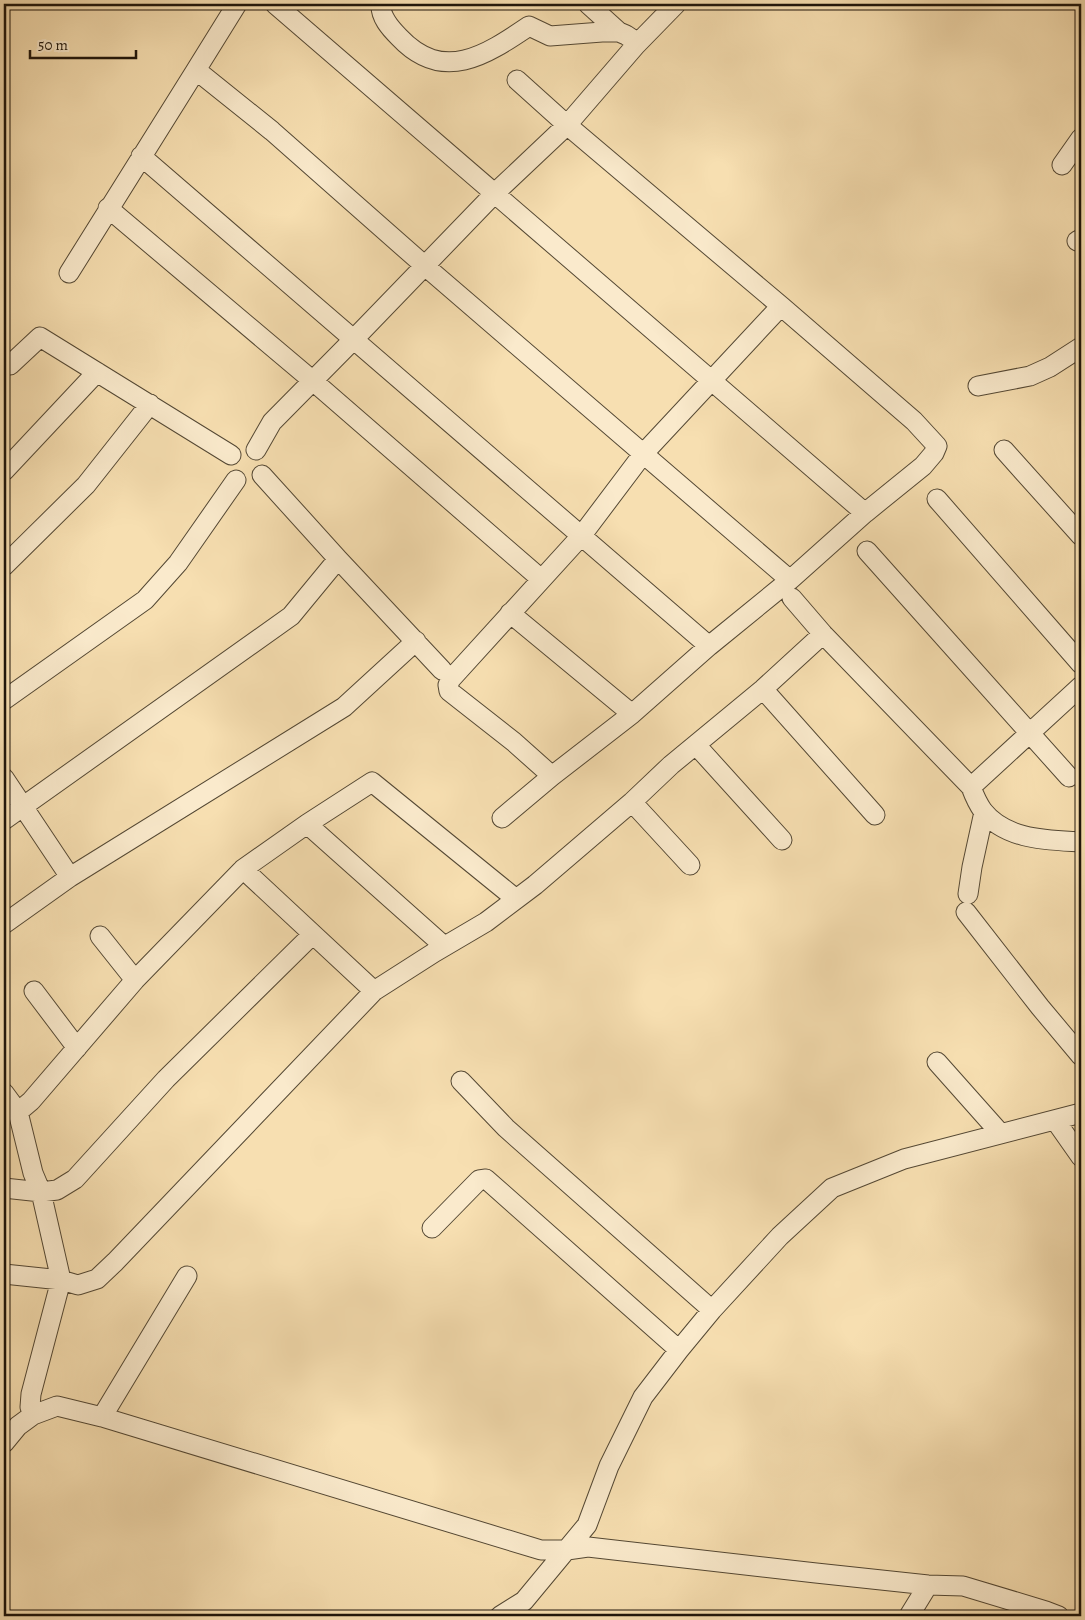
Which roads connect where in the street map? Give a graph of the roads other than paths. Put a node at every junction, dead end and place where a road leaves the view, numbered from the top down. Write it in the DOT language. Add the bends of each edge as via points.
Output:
graph roads {
  1 [pos="237,4"];
  2 [pos="275,4"];
  3 [pos="381,4"];
  4 [pos="588,4"];
  5 [pos="676,4"];
  6 [pos="619,32"];
  7 [pos="638,43"];
  8 [pos="196,70"];
  9 [pos="517,80"];
  10 [pos="567,125"];
  11 [pos="1081,138"];
  12 [pos="141,156"];
  13 [pos="1062,165"];
  14 [pos="495,192"];
  15 [pos="108,208"];
  16 [pos="424,266"];
  17 [pos="69,273"];
  18 [pos="781,306"];
  19 [pos="354,339"];
  20 [pos="1081,347"];
  21 [pos="4,364"];
  22 [pos="96,372"];
  23 [pos="712,380"];
  24 [pos="312,381"];
  25 [pos="978,386"];
  26 [pos="150,404"];
  27 [pos="256,450"];
  28 [pos="1004,450"];
  29 [pos="643,454"];
  30 [pos="231,455"];
  31 [pos="4,471"];
  32 [pos="262,475"];
  33 [pos="236,480"];
  34 [pos="937,498"];
  35 [pos="865,513"];
  36 [pos="582,535"];
  37 [pos="1081,536"];
  38 [pos="867,550"];
  39 [pos="338,559"];
  40 [pos="4,566"];
  41 [pos="541,579"];
  42 [pos="791,589"];
  43 [pos="510,613"];
  44 [pos="823,634"];
  45 [pos="416,642"];
  46 [pos="709,646"];
  47 [pos="1081,664"];
  48 [pos="442,670"];
  49 [pos="1081,686"];
  50 [pos="763,689"];
  51 [pos="4,700"];
  52 [pos="632,714"];
  53 [pos="1030,732"];
  54 [pos="696,745"];
  55 [pos="552,776"];
  56 [pos="1069,777"];
  57 [pos="4,778"];
  58 [pos="971,787"];
  59 [pos="632,802"];
  60 [pos="23,806"];
  61 [pos="984,812"];
  62 [pos="874,815"];
  63 [pos="502,818"];
  64 [pos="4,820"];
  65 [pos="307,824"];
  66 [pos="782,840"];
  67 [pos="1080,842"];
  68 [pos="690,865"];
  69 [pos="243,869"];
  70 [pos="70,878"];
  71 [pos="516,899"];
  72 [pos="4,924"];
  73 [pos="312,935"];
  74 [pos="100,936"];
  75 [pos="444,946"];
  76 [pos="135,980"];
  77 [pos="34,991"];
  78 [pos="374,992"];
  79 [pos="78,1048"];
  80 [pos="1081,1056"];
  81 [pos="937,1062"];
  82 [pos="461,1081"];
  83 [pos="4,1093"];
  84 [pos="18,1112"];
  85 [pos="1081,1113"];
  86 [pos="1055,1120"];
  87 [pos="1001,1134"];
  88 [pos="1081,1157"];
  89 [pos="4,1188"];
  90 [pos="41,1192"];
  91 [pos="432,1228"];
  92 [pos="4,1274"];
  93 [pos="187,1276"];
  94 [pos="61,1280"];
  95 [pos="712,1310"];
  96 [pos="679,1350"];
  97 [pos="102,1417"];
  98 [pos="18,1421"];
  99 [pos="4,1444"];
  100 [pos="566,1550"];
  101 [pos="928,1585"];
  102 [pos="1050,1614"];
  103 [pos="500,1616"];
  104 [pos="909,1616"];
  1 -- 8 [label="street"];
  2 -- 14 [label="street"];
  3 -- 6 [label="street" via="387,24 402,40 418,53 451,63 465,61 496,48 529,26 550,36"];
  4 -- 6 [label="street"];
  5 -- 7 [label="street"];
  6 -- 7 [label="street"];
  7 -- 10 [label="street"];
  8 -- 12 [label="street"];
  8 -- 16 [label="street" via="272,130"];
  9 -- 10 [label="street"];
  10 -- 14 [label="street"];
  10 -- 18 [label="street"];
  11 -- 13 [label="street"];
  12 -- 15 [label="street"];
  12 -- 19 [label="street"];
  14 -- 16 [label="street"];
  14 -- 23 [label="street"];
  15 -- 17 [label="street"];
  15 -- 24 [label="street"];
  16 -- 19 [label="street"];
  16 -- 29 [label="street"];
  18 -- 23 [label="street"];
  18 -- 35 [label="street" via="914,421 938,446 923,466"];
  19 -- 24 [label="street"];
  19 -- 36 [label="street"];
  20 -- 25 [label="street" via="1030,376"];
  21 -- 22 [label="street" via="10,365 40,337"];
  22 -- 26 [label="street"];
  22 -- 31 [label="street"];
  23 -- 29 [label="street"];
  23 -- 35 [label="street"];
  24 -- 27 [label="street" via="272,422"];
  24 -- 41 [label="street"];
  26 -- 30 [label="street"];
  26 -- 40 [label="street" via="86,485"];
  27 -- 30 [label="street" via="243,447"];
  27 -- 32 [label="street" via="264,462"];
  28 -- 37 [label="street"];
  29 -- 36 [label="street"];
  29 -- 42 [label="street"];
  30 -- 33 [label="street" via="228,468"];
  32 -- 33 [label="street" via="250,483"];
  32 -- 39 [label="street"];
  33 -- 51 [label="street" via="178,563 145,600"];
  34 -- 47 [label="street"];
  35 -- 42 [label="street"];
  36 -- 41 [label="street"];
  36 -- 46 [label="street"];
  38 -- 53 [label="street"];
  39 -- 45 [label="street"];
  39 -- 60 [label="street" via="291,616"];
  41 -- 43 [label="street"];
  42 -- 44 [label="street"];
  42 -- 46 [label="street"];
  43 -- 52 [label="street"];
  43 -- 55 [label="street" via="451,679 449,691"];
  44 -- 50 [label="street"];
  44 -- 58 [label="street"];
  45 -- 48 [label="street"];
  45 -- 70 [label="street" via="344,707"];
  46 -- 52 [label="street"];
  49 -- 53 [label="street"];
  50 -- 54 [label="street"];
  50 -- 62 [label="street"];
  52 -- 55 [label="street"];
  53 -- 56 [label="street"];
  53 -- 58 [label="street"];
  54 -- 59 [label="street"];
  54 -- 66 [label="street"];
  55 -- 63 [label="street"];
  57 -- 60 [label="street"];
  58 -- 61 [label="street"];
  59 -- 68 [label="street"];
  59 -- 71 [label="street"];
  60 -- 64 [label="street"];
  60 -- 70 [label="street"];
  61 -- 67 [label="street" via="1007,830 1036,840"];
  61 -- 80 [label="street" via="967,903 1040,1007"];
  65 -- 69 [label="street"];
  65 -- 71 [label="street" via="372,782"];
  65 -- 75 [label="street"];
  69 -- 73 [label="street"];
  69 -- 76 [label="street"];
  70 -- 72 [label="street"];
  71 -- 75 [label="street" via="486,922"];
  73 -- 78 [label="street"];
  73 -- 90 [label="street" via="166,1079 75,1179 56,1190"];
  74 -- 76 [label="street"];
  75 -- 78 [label="street"];
  76 -- 79 [label="street"];
  77 -- 79 [label="street"];
  78 -- 94 [label="street" via="97,1279 78,1286"];
  79 -- 84 [label="street"];
  81 -- 87 [label="street"];
  82 -- 95 [label="street" via="506,1128"];
  83 -- 84 [label="street"];
  84 -- 90 [label="street"];
  85 -- 86 [label="street"];
  86 -- 87 [label="street"];
  86 -- 88 [label="street"];
  87 -- 95 [label="street" via="904,1159 832,1188 780,1236"];
  89 -- 90 [label="street"];
  90 -- 94 [label="street"];
  91 -- 96 [label="street" via="479,1180 486,1179"];
  92 -- 94 [label="street"];
  93 -- 97 [label="street"];
  94 -- 98 [label="street" via="30,1407"];
  95 -- 96 [label="street"];
  96 -- 100 [label="street" via="643,1397 609,1466 587,1525"];
  97 -- 98 [label="street" via="56,1406"];
  97 -- 100 [label="street" via="541,1550"];
  98 -- 99 [label="street"];
  100 -- 101 [label="street" via="588,1547"];
  100 -- 103 [label="street" via="524,1600"];
  101 -- 102 [label="street" via="963,1586"];
  101 -- 104 [label="street"];
}
